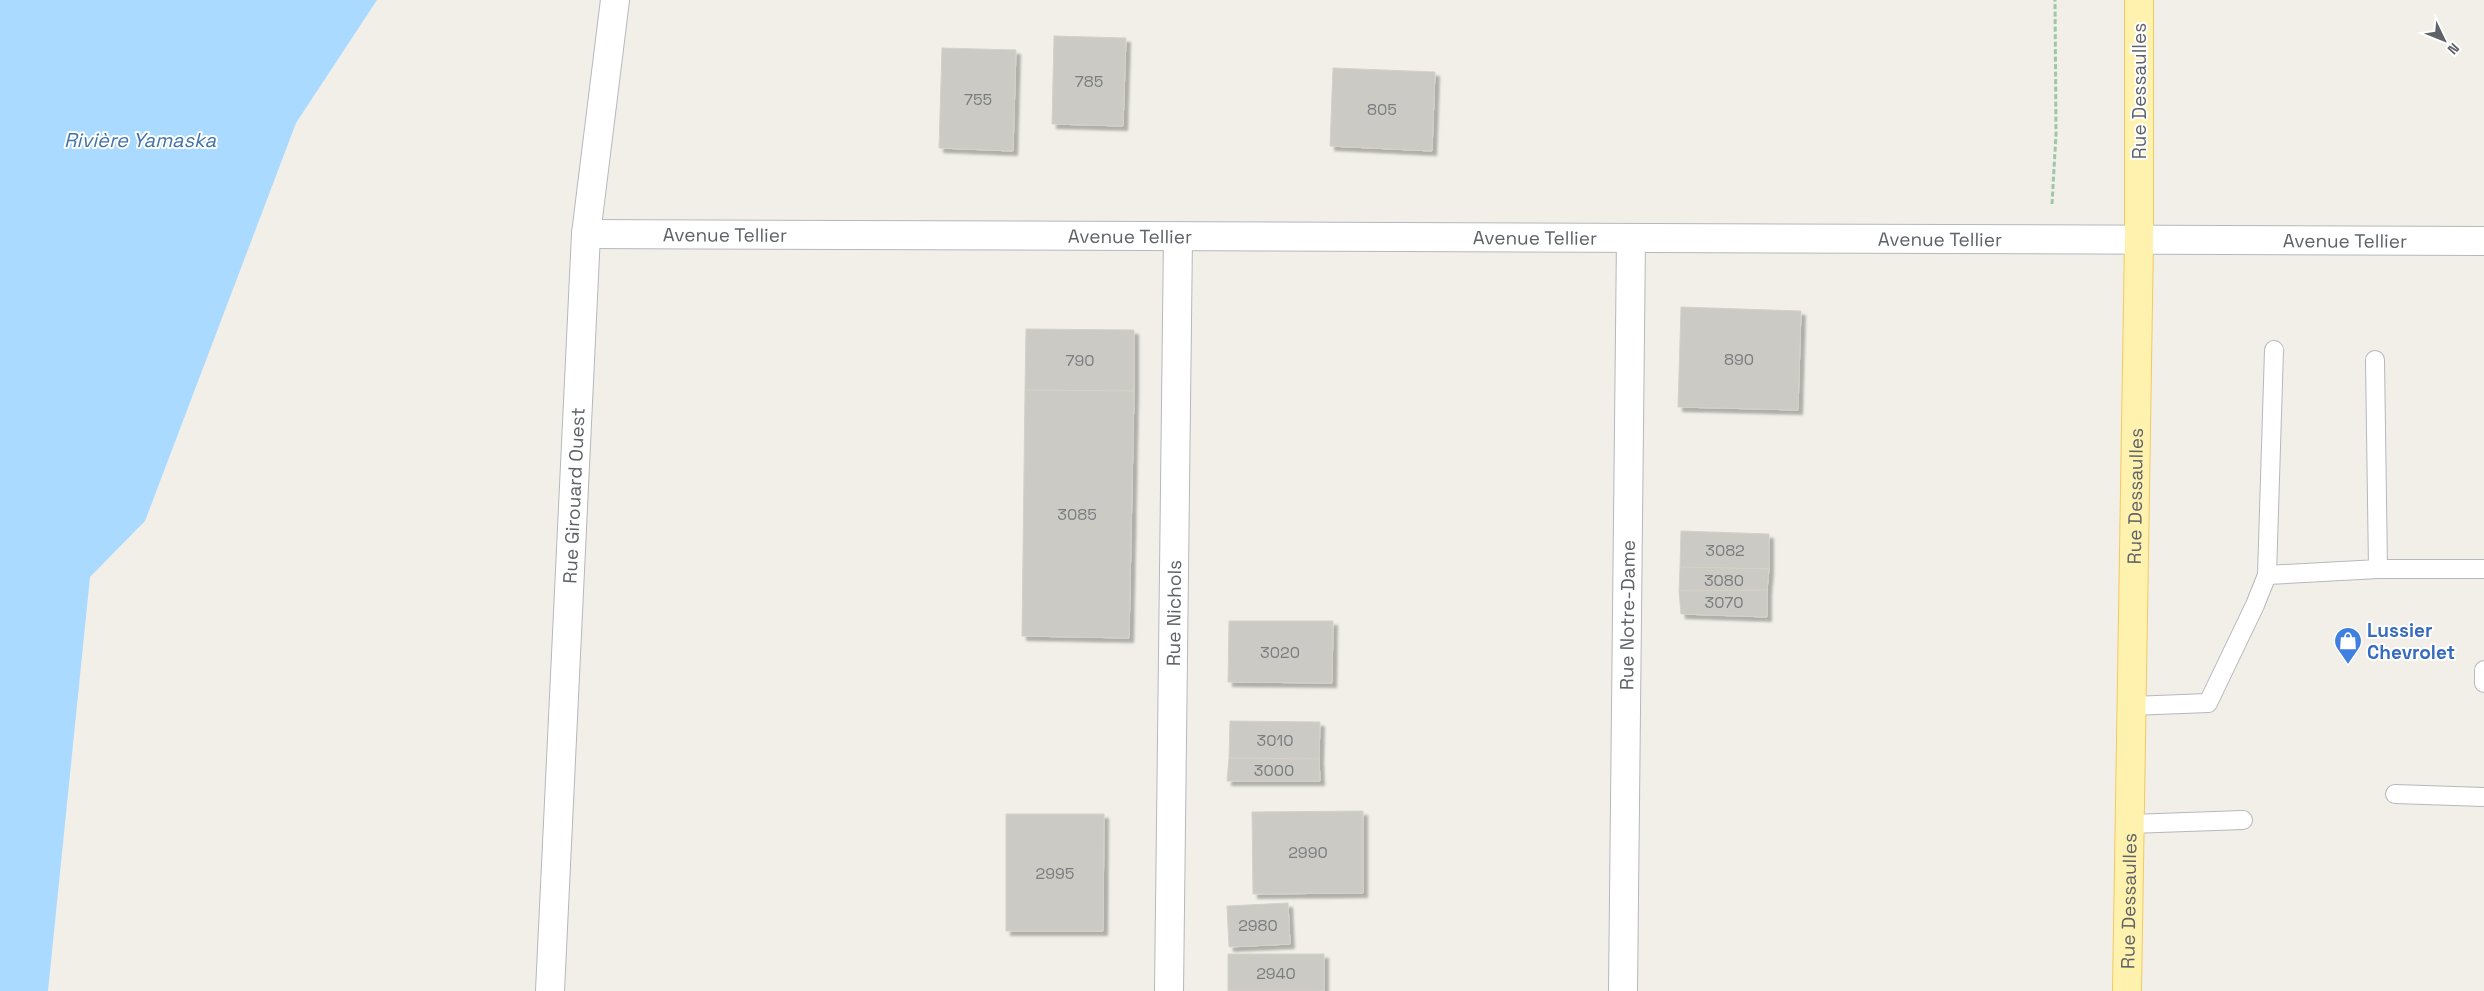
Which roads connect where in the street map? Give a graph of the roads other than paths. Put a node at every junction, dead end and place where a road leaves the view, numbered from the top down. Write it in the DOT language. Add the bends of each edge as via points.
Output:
graph roads {
  1 [pos="616,0"];
  2 [pos="2139,0"];
  3 [pos="586,234"];
  4 [pos="1178,237"];
  5 [pos="1631,238"];
  6 [pos="2140,240"];
  7 [pos="2484,241"];
  8 [pos="2274,350"];
  9 [pos="2375,360"];
  10 [pos="2484,568"];
  11 [pos="2378,570"];
  12 [pos="2267,575"];
  13 [pos="2484,670"];
  14 [pos="2484,683"];
  15 [pos="2132,706"];
  16 [pos="2395,794"];
  17 [pos="2484,797"];
  18 [pos="2243,820"];
  19 [pos="2130,824"];
  20 [pos="550,991"];
  21 [pos="1169,991"];
  22 [pos="1623,991"];
  23 [pos="2127,991"];
  1 -- 3 [label="street, Rue Girouard Ouest"];
  2 -- 6 [label="main road, Rue Dessaulles"];
  3 -- 4 [label="street, Avenue Tellier"];
  3 -- 20 [label="street, Rue Girouard Ouest"];
  4 -- 5 [label="street, Avenue Tellier"];
  4 -- 21 [label="street, Rue Nichols"];
  5 -- 6 [label="street, Avenue Tellier"];
  5 -- 22 [label="street, Rue Notre-Dame"];
  6 -- 7 [label="street, Avenue Tellier"];
  6 -- 15 [label="main road, Rue Dessaulles"];
  8 -- 12 [label="lane"];
  9 -- 11 [label="lane"];
  10 -- 11 [label="lane"];
  11 -- 12 [label="lane"];
  12 -- 15 [label="lane" via="2208,703"];
  13 -- 14 [label="lane"];
  15 -- 19 [label="main road, Rue Dessaulles"];
  16 -- 17 [label="lane"];
  18 -- 19 [label="lane"];
  19 -- 23 [label="main road, Rue Dessaulles"];
}
